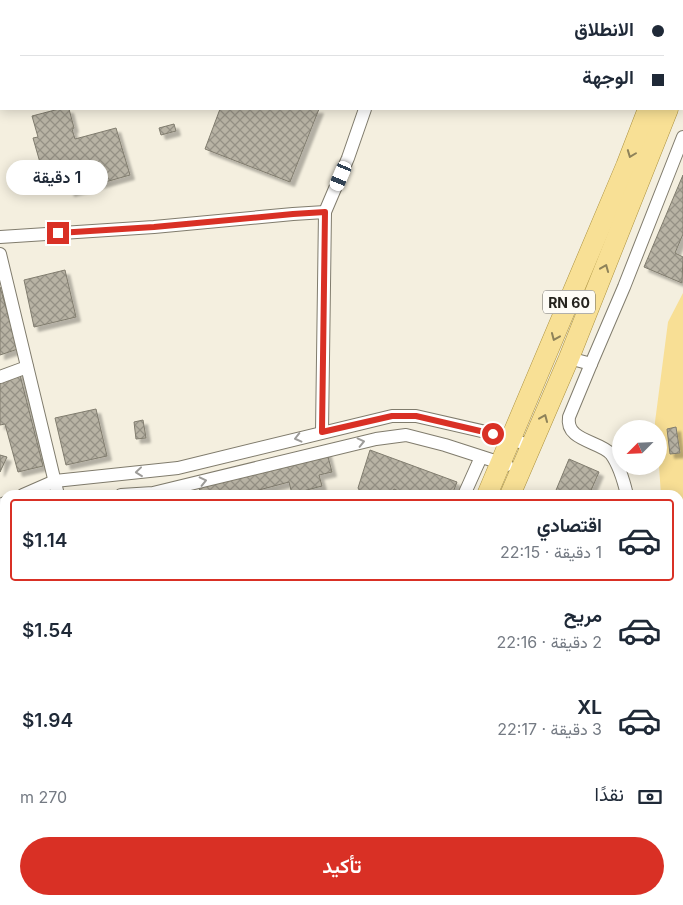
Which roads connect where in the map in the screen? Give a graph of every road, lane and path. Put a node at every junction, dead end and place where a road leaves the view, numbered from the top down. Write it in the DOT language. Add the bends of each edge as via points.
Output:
graph roads {
  1 [pos="365,110"];
  2 [pos="648,110"];
  3 [pos="668,110"];
  4 [pos="683,137"];
  5 [pos="325,212"];
  6 [pos="0,237"];
  7 [pos="0,254"];
  8 [pos="569,358"];
  9 [pos="591,364"];
  10 [pos="27,367"];
  11 [pos="0,377"];
  12 [pos="322,432"];
  13 [pos="512,438"];
  14 [pos="532,448"];
  15 [pos="481,456"];
  16 [pos="500,463"];
  17 [pos="521,469"];
  18 [pos="55,481"];
  19 [pos="34,490"];
  20 [pos="57,490"];
  21 [pos="165,490"];
  22 [pos="466,490"];
  23 [pos="489,490"];
  24 [pos="512,490"];
  25 [pos="626,490"];
  1 -- 5 [label="street"];
  2 -- 13 [label="main road, RN 60, one-way"];
  8 -- 3 [label="main road, RN 60, one-way"];
  4 -- 9 [label="street"];
  5 -- 6 [label="street"];
  5 -- 12 [label="street"];
  7 -- 10 [label="street"];
  8 -- 9 [label="street"];
  14 -- 8 [label="main road, RN 60, one-way"];
  9 -- 25 [label="street" via="568,422 576,435 606,449"];
  10 -- 11 [label="street"];
  10 -- 18 [label="street"];
  12 -- 13 [label="street" via="392,416 416,416"];
  12 -- 18 [label="street, one-way" via="178,468"];
  13 -- 14 [label="street"];
  13 -- 16 [label="main road, RN 60"];
  14 -- 17 [label="main road, RN 60"];
  15 -- 16 [label="street"];
  21 -- 15 [label="street, one-way" via="392,436 406,435"];
  15 -- 22 [label="street"];
  16 -- 17 [label="street"];
  16 -- 23 [label="main road, RN 60"];
  17 -- 24 [label="main road, RN 60"];
  18 -- 19 [label="street"];
  18 -- 20 [label="street"];
}
